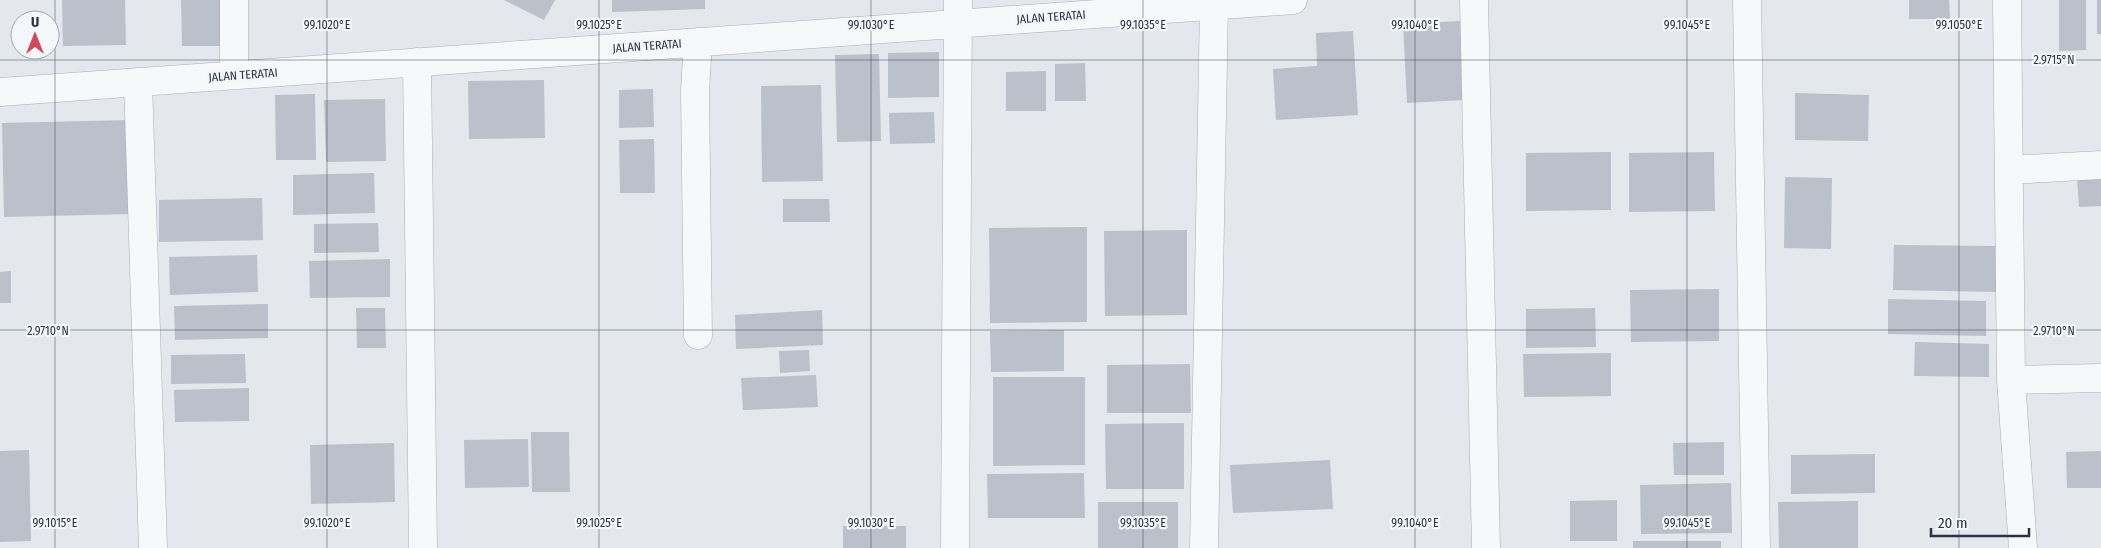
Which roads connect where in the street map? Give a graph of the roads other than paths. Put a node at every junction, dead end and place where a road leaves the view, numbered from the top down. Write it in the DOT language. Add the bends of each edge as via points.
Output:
graph roads {
  1 [pos="234,0"];
  2 [pos="1293,0"];
  3 [pos="1474,0"];
  4 [pos="1747,0"];
  5 [pos="2007,0"];
  6 [pos="1214,6"];
  7 [pos="957,12"];
  8 [pos="698,42"];
  9 [pos="417,62"];
  10 [pos="234,76"];
  11 [pos="138,82"];
  12 [pos="0,92"];
  13 [pos="2101,165"];
  14 [pos="2009,170"];
  15 [pos="698,335"];
  16 [pos="2101,378"];
  17 [pos="2011,380"];
  18 [pos="153,548"];
  19 [pos="423,548"];
  20 [pos="955,548"];
  21 [pos="1204,548"];
  22 [pos="1486,548"];
  23 [pos="1756,548"];
  24 [pos="2023,548"];
  1 -- 10 [label="street"];
  2 -- 6 [label="street, JALAN TERATAI"];
  3 -- 22 [label="street"];
  4 -- 23 [label="street"];
  5 -- 14 [label="street"];
  6 -- 7 [label="street, JALAN TERATAI"];
  6 -- 21 [label="street"];
  7 -- 8 [label="street, JALAN TERATAI"];
  7 -- 20 [label="street"];
  8 -- 9 [label="street, JALAN TERATAI"];
  8 -- 15 [label="street" via="695,91"];
  9 -- 10 [label="street, JALAN TERATAI"];
  9 -- 19 [label="street"];
  10 -- 11 [label="street, JALAN TERATAI"];
  11 -- 12 [label="street, JALAN TERATAI"];
  11 -- 18 [label="street"];
  13 -- 14 [label="street"];
  14 -- 17 [label="street"];
  16 -- 17 [label="street"];
  17 -- 24 [label="street"];
}
